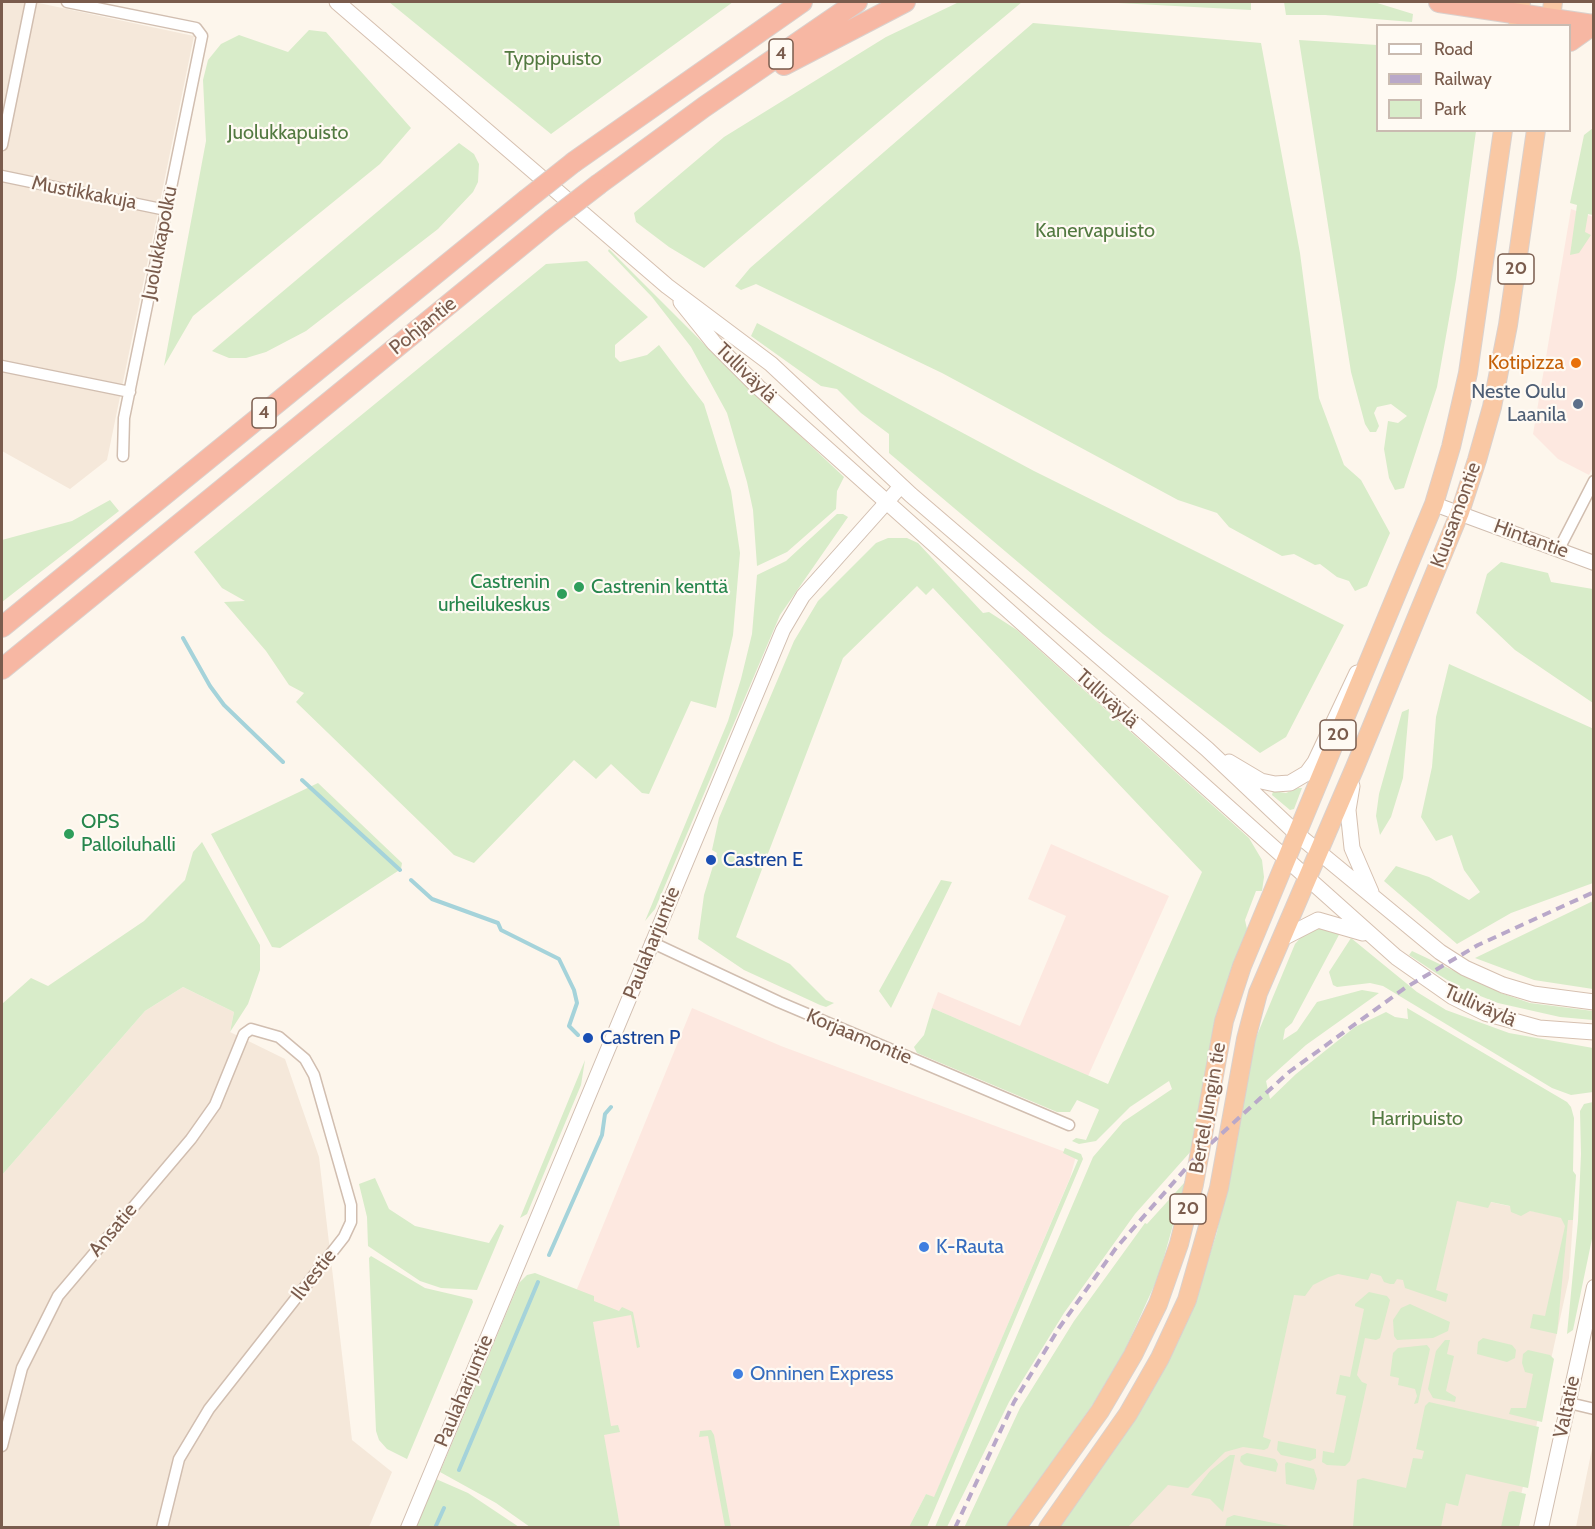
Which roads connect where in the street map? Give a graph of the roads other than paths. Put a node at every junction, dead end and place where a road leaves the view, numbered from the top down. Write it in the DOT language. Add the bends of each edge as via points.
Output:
graph roads {
  1 [pos="31,2"];
  2 [pos="67,2"];
  3 [pos="337,2"];
  4 [pos="789,2"];
  5 [pos="802,2"];
  6 [pos="857,2"];
  7 [pos="906,2"];
  8 [pos="1439,2"];
  9 [pos="1551,15"];
  10 [pos="1519,16"];
  11 [pos="1593,24"];
  12 [pos="1571,40"];
  13 [pos="684,82"];
  14 [pos="704,106"];
  15 [pos="1503,132"];
  16 [pos="1536,132"];
  17 [pos="2,145"];
  18 [pos="2,176"];
  19 [pos="166,210"];
  20 [pos="667,286"];
  21 [pos="2,366"];
  22 [pos="130,392"];
  23 [pos="123,456"];
  24 [pos="1593,481"];
  25 [pos="901,486"];
  26 [pos="887,504"];
  27 [pos="1434,504"];
  28 [pos="1460,512"];
  29 [pos="1559,549"];
  30 [pos="1593,563"];
  31 [pos="2,627"];
  32 [pos="1380,635"];
  33 [pos="2,669"];
  34 [pos="1207,749"];
  35 [pos="1355,767"];
  36 [pos="1297,834"];
  37 [pos="1319,854"];
  38 [pos="1286,860"];
  39 [pos="1308,879"];
  40 [pos="1374,897"];
  41 [pos="1371,936"];
  42 [pos="1281,939"];
  43 [pos="651,942"];
  44 [pos="1593,1002"];
  45 [pos="251,1029"];
  46 [pos="1593,1032"];
  47 [pos="1069,1125"];
  48 [pos="1593,1287"];
  49 [pos="1569,1403"];
  50 [pos="1593,1409"];
  51 [pos="2,1446"];
  52 [pos="162,1527"];
  53 [pos="408,1527"];
  54 [pos="1017,1527"];
  55 [pos="1048,1527"];
  56 [pos="1541,1527"];
  1 -- 17 [label="street"];
  2 -- 19 [label="street, Juolukkapolku" via="201,30"];
  3 -- 20 [label="main road, Tulliväylä"];
  4 -- 13 [label="highway"];
  5 -- 13 [label="highway, Pohjantie / 4"];
  6 -- 14 [label="highway, Pohjantie / 4"];
  7 -- 14 [label="highway"];
  8 -- 10 [label="highway" via="1498,9"];
  9 -- 10 [label="highway"];
  9 -- 11 [label="highway"];
  11 -- 12 [label="highway"];
  13 -- 31 [label="highway, Pohjantie / 4, bridge" via="526,200"];
  14 -- 33 [label="highway, Pohjantie / 4, bridge" via="551,221"];
  15 -- 27 [label="highway, Kuusamontie / 20" via="1467,373"];
  16 -- 28 [label="highway, Kuusamontie / 20" via="1508,325 1478,460"];
  18 -- 19 [label="street, Mustikkakuja"];
  19 -- 22 [label="street, Juolukkapolku"];
  20 -- 25 [label="main road, Tulliväylä" via="771,364"];
  20 -- 26 [label="main road, Tulliväylä" via="714,343 758,387"];
  21 -- 22 [label="street"];
  22 -- 23 [label="street, Juolukkapolku" via="124,418"];
  24 -- 29 [label="street"];
  25 -- 26 [label="street, Paulaharjuntie"];
  25 -- 34 [label="main road, Tulliväylä"];
  26 -- 38 [label="main road, Tulliväylä"];
  26 -- 43 [label="street, Paulaharjuntie" via="803,596 783,630"];
  27 -- 28 [label="street, Hintantie"];
  27 -- 32 [label="highway, Kuusamontie / 20"];
  28 -- 29 [label="street, Hintantie"];
  28 -- 35 [label="highway, Kuusamontie / 20"];
  29 -- 30 [label="street, Hintantie"];
  32 -- 34 [label="main road" via="1348,688 1307,772 1290,783 1261,781"];
  32 -- 36 [label="highway, Kuusamontie / 20"];
  34 -- 36 [label="main road, Tulliväylä"];
  35 -- 37 [label="highway, Kuusamontie / 20"];
  35 -- 40 [label="main road" via="1348,810 1350,837 1355,860"];
  36 -- 37 [label="main road, Tulliväylä"];
  36 -- 38 [label="highway, Bertel Jungin tie / 20"];
  37 -- 39 [label="highway, Kuusamontie / 20"];
  37 -- 40 [label="main road, Tulliväylä"];
  38 -- 39 [label="main road, Tulliväylä"];
  38 -- 54 [label="highway, Bertel Jungin tie / 20" via="1242,966 1224,1022 1194,1184 1158,1304 1100,1411"];
  39 -- 41 [label="main road, Tulliväylä"];
  39 -- 42 [label="highway, Bertel Jungin tie / 20"];
  40 -- 44 [label="main road, Tulliväylä" via="1440,952 1466,968 1533,994"];
  41 -- 42 [label="main road" via="1318,920"];
  41 -- 46 [label="main road, Tulliväylä" via="1428,981 1485,1012 1539,1028"];
  42 -- 55 [label="highway, Bertel Jungin tie / 20" via="1252,1013 1219,1188 1186,1300 1160,1358 1128,1413"];
  43 -- 47 [label="street, Korjaamontie" via="779,1002"];
  43 -- 53 [label="street, Paulaharjuntie"];
  45 -- 51 [label="street, Ansatie" via="244,1034 215,1105 197,1131 58,1296 22,1368"];
  45 -- 52 [label="street, Ilvestie" via="292,1046 314,1075 351,1205 351,1222 344,1237 209,1409 179,1459"];
  48 -- 49 [label="street, Valtatie"];
  49 -- 50 [label="street"];
  49 -- 56 [label="street, Valtatie"];
}
